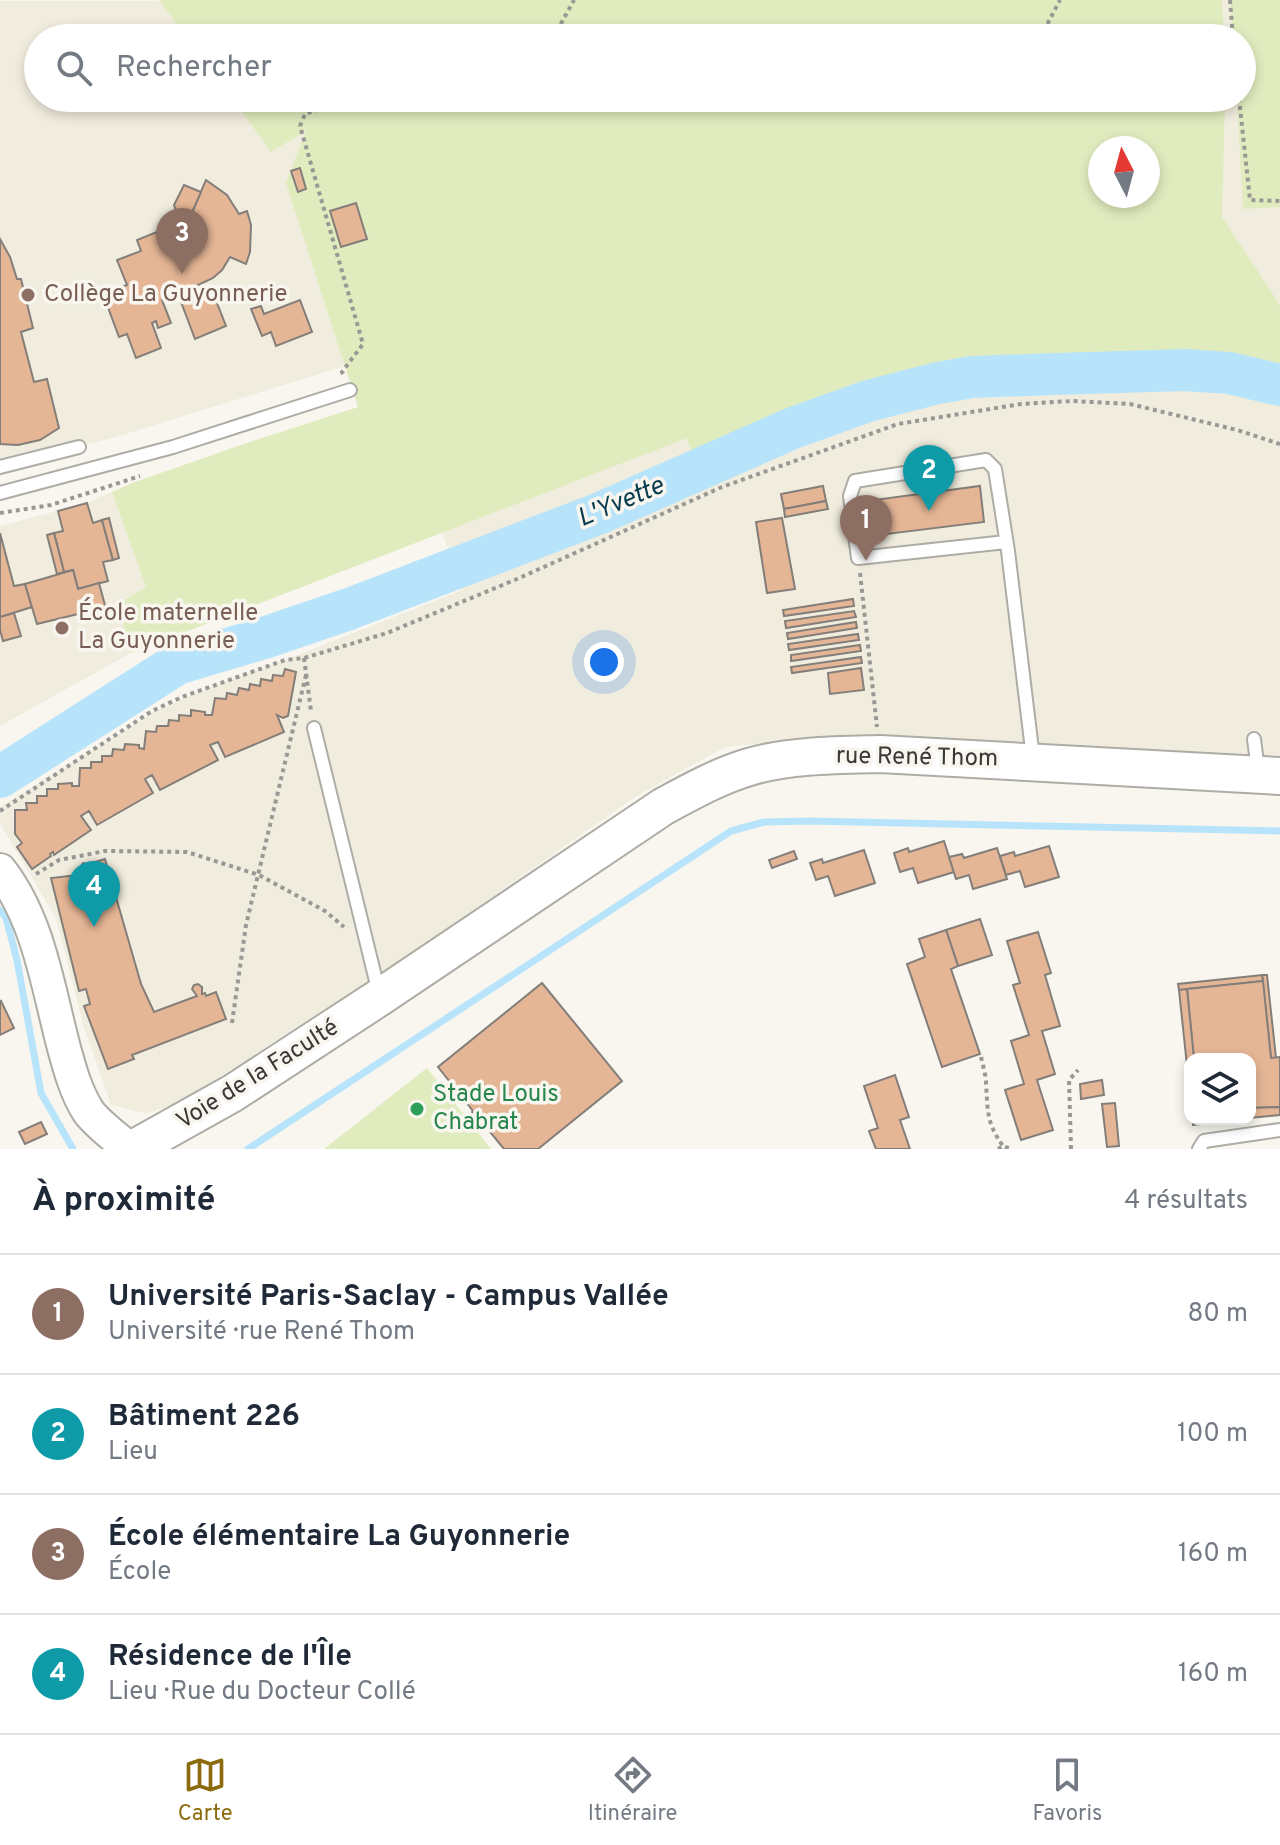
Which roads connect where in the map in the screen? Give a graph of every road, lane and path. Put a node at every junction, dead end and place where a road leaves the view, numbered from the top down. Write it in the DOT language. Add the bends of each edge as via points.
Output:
graph roads {
  1 [pos="574,0"];
  2 [pos="1060,0"];
  3 [pos="1230,0"];
  4 [pos="561,24"];
  5 [pos="1047,24"];
  6 [pos="1232,24"];
  7 [pos="311,112"];
  8 [pos="1241,112"];
  9 [pos="1280,201"];
  10 [pos="363,344"];
  11 [pos="350,390"];
  12 [pos="1280,444"];
  13 [pos="79,447"];
  14 [pos="0,467"];
  15 [pos="0,493"];
  16 [pos="1006,542"];
  17 [pos="858,558"];
  18 [pos="304,658"];
  19 [pos="306,675"];
  20 [pos="314,728"];
  21 [pos="880,754"];
  22 [pos="1033,761"];
  23 [pos="1264,763"];
  24 [pos="0,811"];
  25 [pos="0,870"];
  26 [pos="34,875"];
  27 [pos="259,875"];
  28 [pos="367,947"];
  29 [pos="380,997"];
  30 [pos="232,1023"];
  31 [pos="981,1057"];
  32 [pos="1078,1070"];
  33 [pos="1280,1130"];
  34 [pos="1000,1148"];
  35 [pos="131,1149"];
  36 [pos="1011,1149"];
  37 [pos="1071,1149"];
  38 [pos="1199,1149"];
  1 -- 4 [label="path"];
  2 -- 5 [label="path"];
  3 -- 6 [label="path"];
  7 -- 10 [label="path" via="300,126"];
  8 -- 9 [label="path" via="1250,200"];
  11 -- 15 [label="lane" via="173,447"];
  12 -- 18 [label="path" via="1130,404 1021,404 898,424 722,487 387,633"];
  13 -- 14 [label="lane"];
  16 -- 17 [label="lane"];
  16 -- 17 [label="lane" via="995,469 986,460 855,481 850,496"];
  16 -- 22 [label="lane"];
  17 -- 21 [label="path"];
  18 -- 19 [label="path"];
  18 -- 24 [label="path" via="285,660 152,711"];
  19 -- 20 [label="path"];
  19 -- 27 [label="path"];
  20 -- 28 [label="lane"];
  21 -- 22 [label="main road, rue René Thom"];
  21 -- 29 [label="main road, rue René Thom" via="779,761 703,785"];
  22 -- 23 [label="main road, rue René Thom"];
  25 -- 35 [label="street" via="25,911 72,1076 89,1113"];
  26 -- 27 [label="path" via="59,860 105,851 187,852"];
  27 -- 28 [label="path" via="325,911"];
  27 -- 30 [label="path"];
  28 -- 29 [label="lane"];
  29 -- 35 [label="main road, Voie de la Faculté" via="233,1093"];
  31 -- 34 [label="path" via="986,1108"];
  32 -- 37 [label="path" via="1069,1080"];
  33 -- 38 [label="lane" via="1204,1141"];
  34 -- 36 [label="path"];
}
